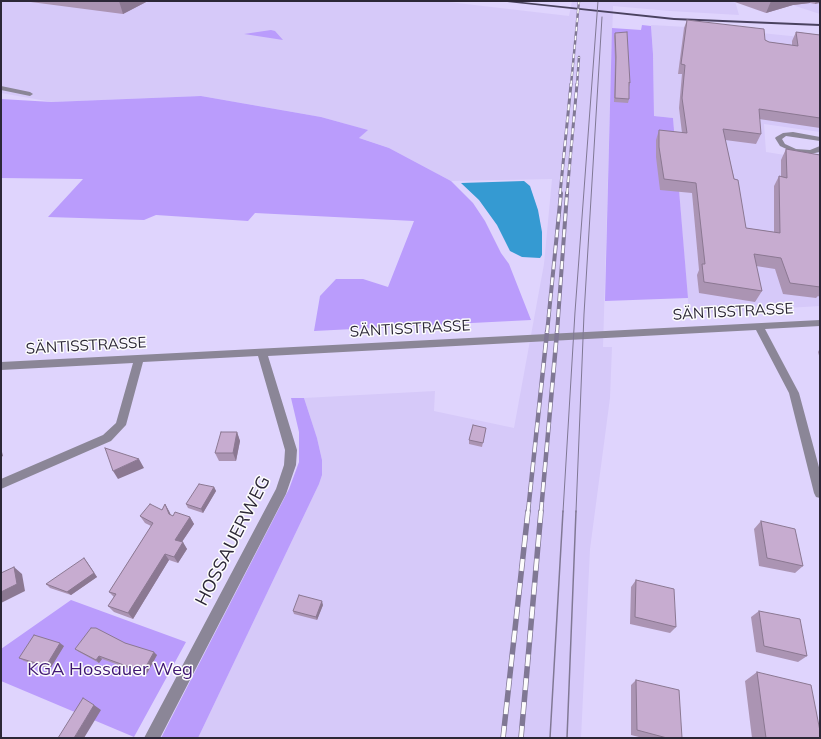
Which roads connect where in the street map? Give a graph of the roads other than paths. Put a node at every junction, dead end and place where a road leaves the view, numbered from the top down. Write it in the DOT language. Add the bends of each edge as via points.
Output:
graph roads {
  1 [pos="500,1"];
  2 [pos="820,20"];
  3 [pos="790,23"];
  4 [pos="820,25"];
  5 [pos="1,88"];
  6 [pos="30,94"];
  7 [pos="820,139"];
  8 [pos="820,148"];
  9 [pos="820,323"];
  10 [pos="759,326"];
  11 [pos="262,352"];
  12 [pos="138,358"];
  13 [pos="1,366"];
  14 [pos="1,484"];
  15 [pos="820,493"];
  16 [pos="152,738"];
  1 -- 3 [label="main road" via="631,15"];
  2 -- 3 [label="main road"];
  3 -- 4 [label="main road"];
  5 -- 6 [label="street"];
  7 -- 8 [label="street" via="789,133 778,138 782,145 794,151 810,152"];
  9 -- 10 [label="street, SÄNTISSTRASSE"];
  10 -- 11 [label="street, SÄNTISSTRASSE"];
  10 -- 15 [label="street" via="794,393"];
  11 -- 12 [label="street, SÄNTISSTRASSE"];
  11 -- 16 [label="street, HOSSAUERWEG" via="291,450 290,465 282,490"];
  12 -- 13 [label="street, SÄNTISSTRASSE"];
  12 -- 14 [label="street" via="121,425 107,438"];
}
